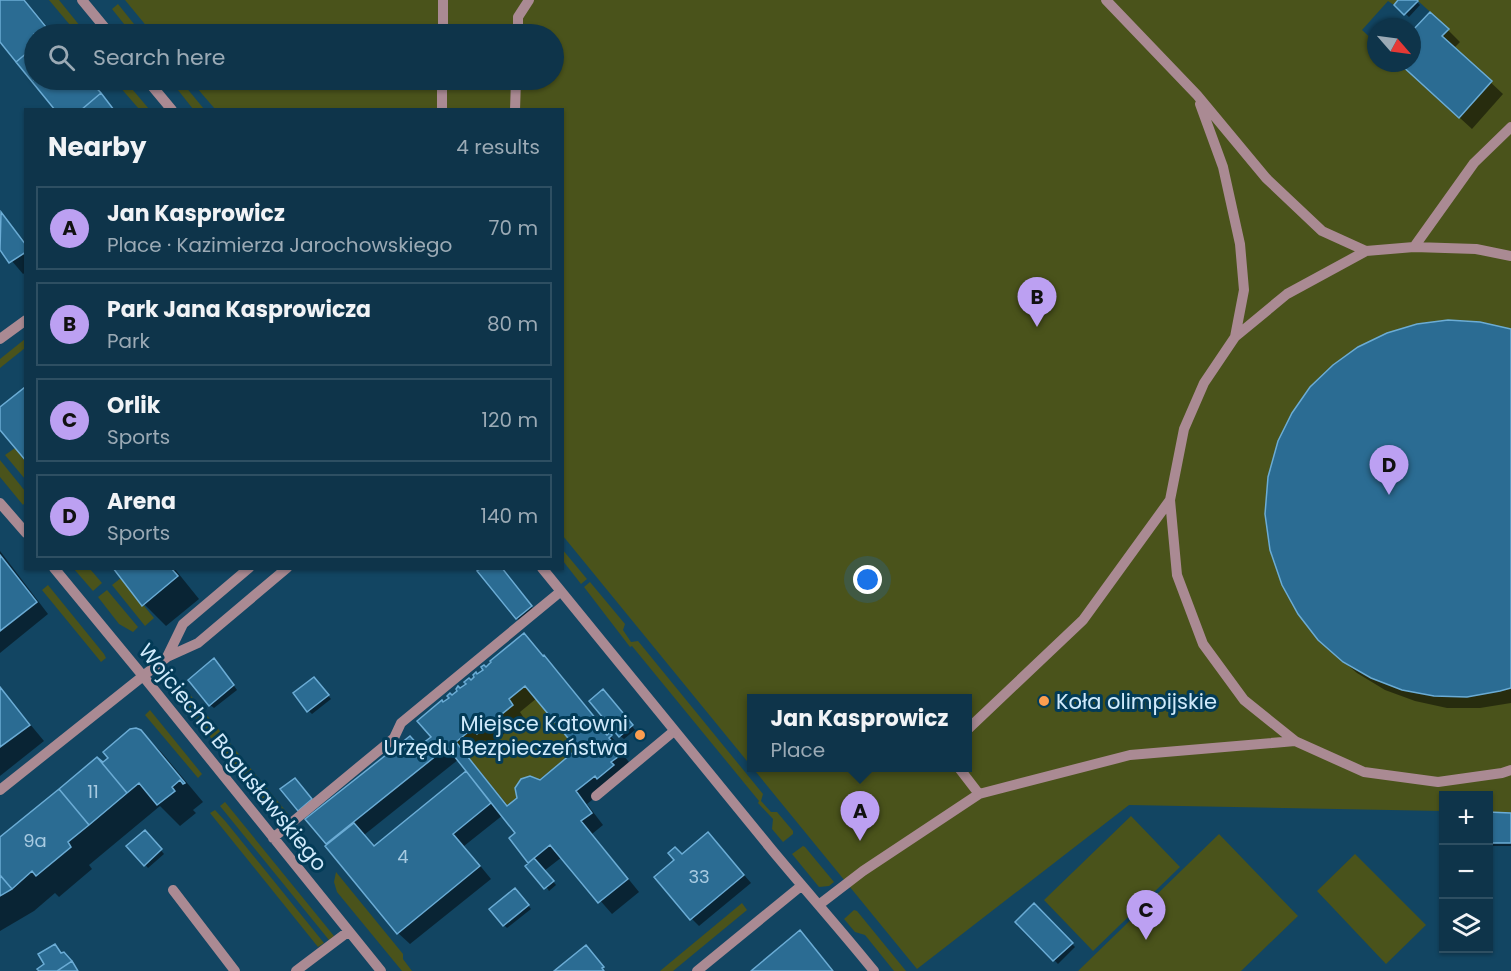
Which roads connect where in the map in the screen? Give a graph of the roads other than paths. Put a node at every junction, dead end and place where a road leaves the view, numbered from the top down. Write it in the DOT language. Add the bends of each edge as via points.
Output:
graph roads {
  1 [pos="82,0"];
  2 [pos="442,0"];
  3 [pos="529,0"];
  4 [pos="1106,0"];
  5 [pos="102,24"];
  6 [pos="442,24"];
  7 [pos="518,24"];
  8 [pos="155,90"];
  9 [pos="442,90"];
  10 [pos="516,90"];
  11 [pos="1197,96"];
  12 [pos="170,108"];
  13 [pos="442,108"];
  14 [pos="515,108"];
  15 [pos="1511,128"];
  16 [pos="1414,247"];
  17 [pos="1366,251"];
  18 [pos="1511,256"];
  19 [pos="24,321"];
  20 [pos="1235,337"];
  21 [pos="0,339"];
  22 [pos="1170,500"];
  23 [pos="0,503"];
  24 [pos="24,531"];
  25 [pos="56,570"];
  26 [pos="247,570"];
  27 [pos="285,570"];
  28 [pos="544,570"];
  29 [pos="560,592"];
  30 [pos="166,657"];
  31 [pos="143,676"];
  32 [pos="972,725"];
  33 [pos="674,731"];
  34 [pos="1295,741"];
  35 [pos="1511,770"];
  36 [pos="962,772"];
  37 [pos="0,790"];
  38 [pos="979,794"];
  39 [pos="596,795"];
  40 [pos="273,838"];
  41 [pos="801,886"];
  42 [pos="172,890"];
  43 [pos="820,904"];
  44 [pos="348,931"];
  45 [pos="235,971"];
  46 [pos="296,971"];
  47 [pos="381,971"];
  48 [pos="697,971"];
  49 [pos="874,971"];
  1 -- 5 [label="street"];
  2 -- 6 [label="street"];
  3 -- 7 [label="street"];
  4 -- 11 [label="street"];
  8 -- 12 [label="street"];
  9 -- 13 [label="street"];
  10 -- 14 [label="street"];
  11 -- 17 [label="street" via="1266,178 1322,231"];
  11 -- 20 [label="street" via="1223,167 1240,244 1244,290"];
  15 -- 16 [label="street" via="1474,163"];
  16 -- 17 [label="street"];
  16 -- 18 [label="street" via="1476,249"];
  17 -- 20 [label="street" via="1287,294"];
  19 -- 21 [label="street"];
  20 -- 22 [label="street" via="1204,383 1184,429"];
  22 -- 32 [label="street" via="1083,620"];
  22 -- 34 [label="street" via="1177,575 1203,644 1244,700"];
  23 -- 24 [label="street"];
  25 -- 31 [label="street, Wojciecha Bogusławskiego"];
  26 -- 30 [label="street" via="183,624"];
  27 -- 30 [label="street" via="198,643"];
  28 -- 29 [label="street"];
  29 -- 33 [label="street"];
  29 -- 40 [label="street" via="401,723 394,738"];
  30 -- 31 [label="street"];
  31 -- 37 [label="street"];
  31 -- 40 [label="street, Wojciecha Bogusławskiego"];
  33 -- 39 [label="street"];
  33 -- 41 [label="street"];
  34 -- 35 [label="street" via="1365,772 1438,782"];
  34 -- 38 [label="street" via="1130,755"];
  36 -- 38 [label="street"];
  38 -- 43 [label="street"];
  40 -- 44 [label="street, Wojciecha Bogusławskiego"];
  41 -- 43 [label="street"];
  41 -- 48 [label="street"];
  42 -- 45 [label="street"];
  43 -- 49 [label="street"];
  44 -- 46 [label="street"];
  44 -- 47 [label="street, Wojciecha Bogusławskiego"];
}
